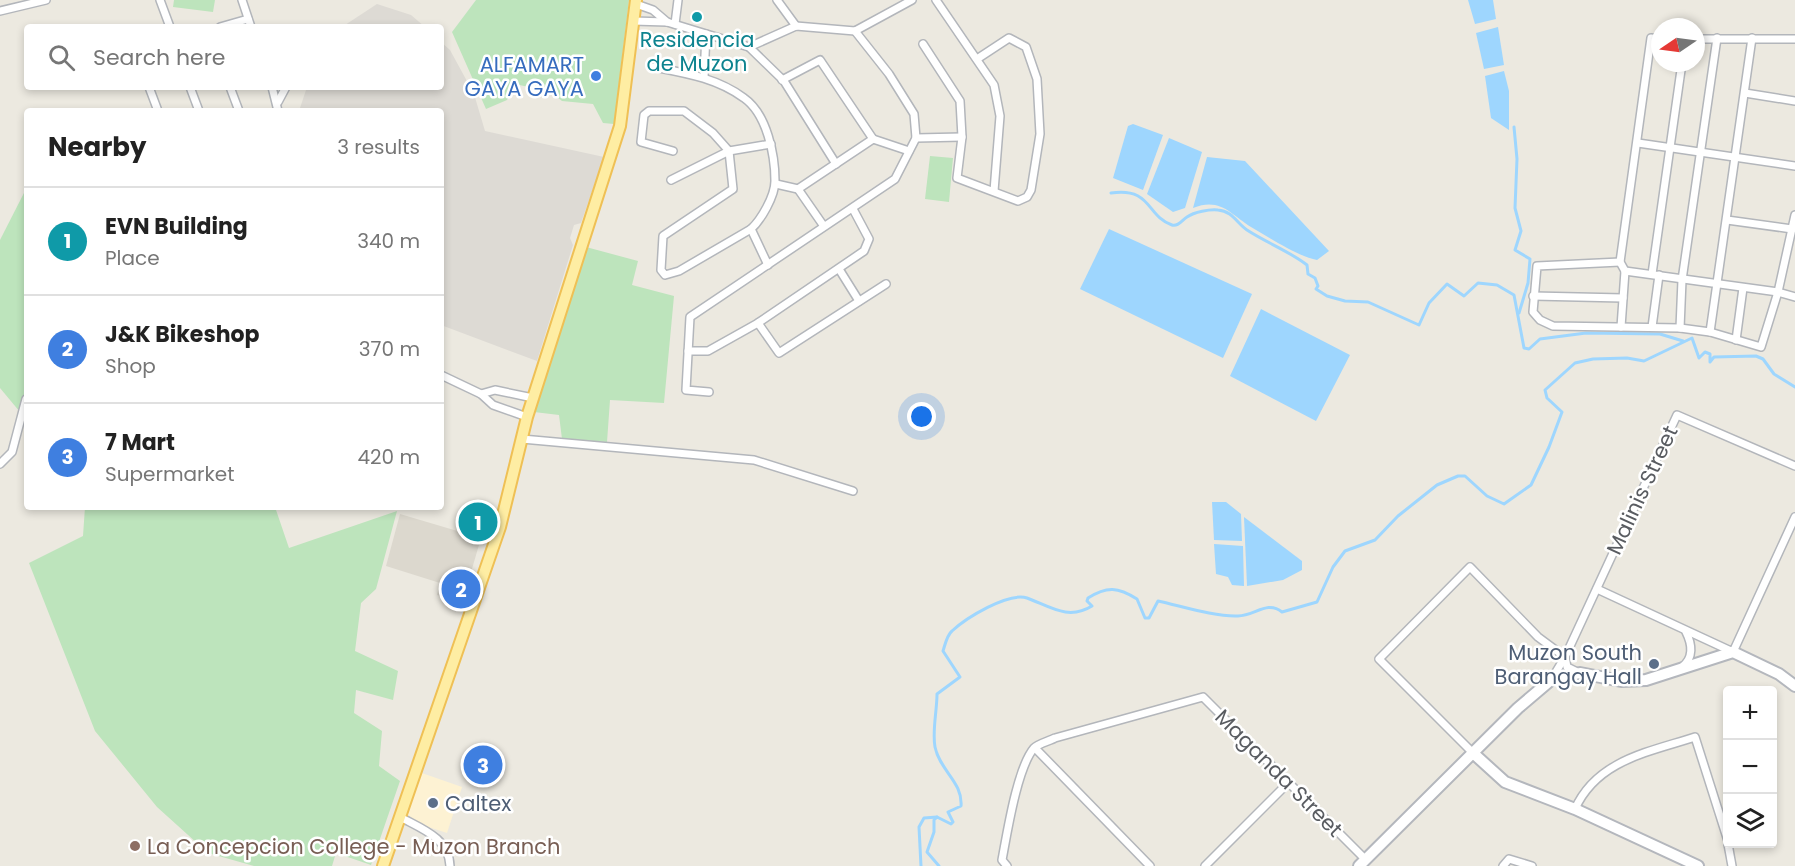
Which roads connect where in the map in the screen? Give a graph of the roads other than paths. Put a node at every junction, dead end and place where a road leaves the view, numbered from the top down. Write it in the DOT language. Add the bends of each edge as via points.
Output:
graph roads {
  1 [pos="46,0"];
  2 [pos="160,0"];
  3 [pos="242,0"];
  4 [pos="678,0"];
  5 [pos="777,0"];
  6 [pos="912,0"];
  7 [pos="936,0"];
  8 [pos="636,2"];
  9 [pos="0,11"];
  10 [pos="248,19"];
  11 [pos="633,21"];
  12 [pos="667,22"];
  13 [pos="167,24"];
  14 [pos="230,24"];
  15 [pos="250,24"];
  16 [pos="675,24"];
  17 [pos="796,26"];
  18 [pos="855,31"];
  19 [pos="706,34"];
  20 [pos="1651,38"];
  21 [pos="1717,38"];
  22 [pos="1752,38"];
  23 [pos="1705,39"];
  24 [pos="1795,39"];
  25 [pos="923,44"];
  26 [pos="749,46"];
  27 [pos="977,59"];
  28 [pos="654,66"];
  29 [pos="1681,72"];
  30 [pos="704,77"];
  31 [pos="782,80"];
  32 [pos="150,90"];
  33 [pos="191,90"];
  34 [pos="231,90"];
  35 [pos="273,90"];
  36 [pos="284,90"];
  37 [pos="1745,93"];
  38 [pos="1795,101"];
  39 [pos="278,102"];
  40 [pos="157,108"];
  41 [pos="198,108"];
  42 [pos="238,108"];
  43 [pos="278,108"];
  44 [pos="962,137"];
  45 [pos="916,138"];
  46 [pos="873,139"];
  47 [pos="1638,143"];
  48 [pos="771,144"];
  49 [pos="1669,148"];
  50 [pos="673,151"];
  51 [pos="729,151"];
  52 [pos="909,151"];
  53 [pos="1701,152"];
  54 [pos="1736,156"];
  55 [pos="836,164"];
  56 [pos="1795,166"];
  57 [pos="671,180"];
  58 [pos="776,184"];
  59 [pos="798,189"];
  60 [pos="994,191"];
  61 [pos="853,209"];
  62 [pos="1795,215"];
  63 [pos="1727,220"];
  64 [pos="823,225"];
  65 [pos="751,229"];
  66 [pos="1792,229"];
  67 [pos="1620,262"];
  68 [pos="768,265"];
  69 [pos="840,268"];
  70 [pos="1625,271"];
  71 [pos="1655,275"];
  72 [pos="1682,280"];
  73 [pos="886,284"];
  74 [pos="1717,286"];
  75 [pos="1743,288"];
  76 [pos="1778,292"];
  77 [pos="1533,296"];
  78 [pos="1795,297"];
  79 [pos="1623,298"];
  80 [pos="859,301"];
  81 [pos="758,323"];
  82 [pos="1621,327"];
  83 [pos="1652,327"];
  84 [pos="1680,328"];
  85 [pos="1710,332"];
  86 [pos="1736,340"];
  87 [pos="688,351"];
  88 [pos="444,376"];
  89 [pos="710,392"];
  90 [pos="481,394"];
  91 [pos="533,398"];
  92 [pos="24,407"];
  93 [pos="527,417"];
  94 [pos="522,439"];
  95 [pos="0,464"];
  96 [pos="1795,466"];
  97 [pos="853,491"];
  98 [pos="1795,517"];
  99 [pos="1597,589"];
  100 [pos="1686,632"];
  101 [pos="1733,652"];
  102 [pos="1565,657"];
  103 [pos="1674,671"];
  104 [pos="1579,673"];
  105 [pos="1551,680"];
  106 [pos="1795,686"];
  107 [pos="1035,747"];
  108 [pos="1473,753"];
  109 [pos="1289,782"];
  110 [pos="1575,809"];
  111 [pos="400,817"];
  112 [pos="1723,826"];
  113 [pos="1729,848"];
  114 [pos="1363,863"];
  115 [pos="382,866"];
  116 [pos="450,866"];
  117 [pos="1008,866"];
  118 [pos="1150,866"];
  119 [pos="1205,866"];
  120 [pos="1503,866"];
  121 [pos="1532,866"];
  122 [pos="1698,866"];
  123 [pos="1732,866"];
  1 -- 9 [label="street"];
  2 -- 13 [label="street"];
  3 -- 10 [label="street"];
  4 -- 16 [label="street"];
  5 -- 17 [label="street"];
  6 -- 18 [label="street"];
  7 -- 27 [label="street"];
  8 -- 11 [label="main road"];
  8 -- 12 [label="street"];
  10 -- 14 [label="street"];
  10 -- 15 [label="street"];
  11 -- 12 [label="street"];
  11 -- 91 [label="main road" via="620,126"];
  12 -- 16 [label="street"];
  16 -- 19 [label="street"];
  17 -- 18 [label="street"];
  17 -- 26 [label="street"];
  18 -- 45 [label="street" via="914,114"];
  19 -- 26 [label="street"];
  19 -- 30 [label="street"];
  20 -- 47 [label="street"];
  21 -- 22 [label="street"];
  21 -- 23 [label="street"];
  21 -- 53 [label="street"];
  22 -- 24 [label="street"];
  22 -- 37 [label="street"];
  25 -- 44 [label="street" via="960,101"];
  26 -- 31 [label="street"];
  27 -- 60 [label="street" via="994,85 1000,116"];
  27 -- 60 [label="street" via="1009,38 1026,47 1037,79 1040,134 1031,190 1018,201"];
  28 -- 30 [label="street"];
  29 -- 49 [label="street"];
  30 -- 48 [label="street" via="746,98"];
  31 -- 46 [label="street" via="820,60"];
  31 -- 55 [label="street"];
  32 -- 40 [label="street"];
  33 -- 41 [label="street"];
  34 -- 42 [label="street"];
  35 -- 39 [label="street"];
  36 -- 39 [label="street"];
  37 -- 38 [label="street"];
  37 -- 54 [label="street"];
  39 -- 43 [label="street"];
  44 -- 45 [label="street"];
  44 -- 60 [label="street" via="957,178"];
  45 -- 52 [label="street"];
  46 -- 52 [label="street"];
  46 -- 55 [label="street"];
  47 -- 49 [label="street"];
  47 -- 67 [label="street"];
  48 -- 51 [label="street"];
  48 -- 58 [label="street"];
  49 -- 53 [label="street"];
  49 -- 71 [label="street"];
  50 -- 51 [label="street" via="641,142 644,115 649,111 684,111"];
  51 -- 57 [label="street"];
  51 -- 65 [label="street" via="733,189 663,236 661,270 666,275 679,271"];
  52 -- 61 [label="street" via="895,179"];
  53 -- 54 [label="street"];
  53 -- 72 [label="street"];
  54 -- 56 [label="street"];
  54 -- 63 [label="street"];
  55 -- 59 [label="street"];
  58 -- 59 [label="street"];
  58 -- 65 [label="street" via="759,222"];
  59 -- 64 [label="street"];
  61 -- 64 [label="street"];
  61 -- 69 [label="street" via="869,239 864,251"];
  62 -- 66 [label="street"];
  63 -- 66 [label="street"];
  63 -- 74 [label="street"];
  64 -- 68 [label="street"];
  65 -- 68 [label="street"];
  66 -- 76 [label="street"];
  67 -- 70 [label="street"];
  67 -- 77 [label="street" via="1537,266"];
  68 -- 87 [label="street" via="690,317"];
  69 -- 80 [label="street"];
  69 -- 81 [label="street"];
  70 -- 71 [label="street"];
  70 -- 79 [label="street"];
  71 -- 72 [label="street"];
  71 -- 83 [label="street"];
  72 -- 74 [label="street"];
  72 -- 84 [label="street"];
  73 -- 80 [label="street"];
  74 -- 75 [label="street"];
  74 -- 85 [label="street"];
  75 -- 76 [label="street"];
  75 -- 86 [label="street"];
  76 -- 78 [label="street"];
  76 -- 86 [label="street" via="1761,347"];
  77 -- 79 [label="street"];
  77 -- 82 [label="street" via="1533,312 1553,326"];
  79 -- 82 [label="street"];
  80 -- 81 [label="street" via="778,353"];
  81 -- 87 [label="street" via="708,351"];
  82 -- 83 [label="street"];
  83 -- 84 [label="street"];
  84 -- 85 [label="street"];
  85 -- 86 [label="street"];
  87 -- 89 [label="street" via="686,390"];
  88 -- 90 [label="street"];
  90 -- 91 [label="street" via="495,390"];
  90 -- 93 [label="street" via="493,405"];
  91 -- 93 [label="main road"];
  92 -- 95 [label="street" via="12,452"];
  93 -- 94 [label="main road"];
  94 -- 97 [label="street" via="753,460"];
  94 -- 111 [label="main road" via="500,527"];
  96 -- 99 [label="street, Malinis Street" via="1677,415"];
  98 -- 101 [label="street"];
  99 -- 100 [label="street"];
  99 -- 102 [label="street, Malinis Street"];
  100 -- 101 [label="street"];
  100 -- 103 [label="street" via="1691,642 1690,655 1686,664"];
  101 -- 103 [label="street"];
  101 -- 106 [label="street"];
  102 -- 104 [label="street" via="1568,667"];
  102 -- 105 [label="street, Malinis Street"];
  102 -- 108 [label="street" via="1538,637 1470,567 1379,659"];
  103 -- 104 [label="street" via="1629,682"];
  104 -- 105 [label="street"];
  105 -- 108 [label="street"];
  107 -- 109 [label="street, Maganda Street" via="1203,697"];
  107 -- 117 [label="street" via="1025,766 1011,815 1002,860"];
  107 -- 118 [label="street"];
  108 -- 110 [label="street" via="1505,782"];
  108 -- 114 [label="street"];
  109 -- 114 [label="street, Maganda Street"];
  109 -- 119 [label="street"];
  110 -- 112 [label="street" via="1592,782 1619,762 1695,737"];
  110 -- 122 [label="street"];
  111 -- 115 [label="main road"];
  111 -- 116 [label="street" via="444,844"];
  113 -- 123 [label="street"];
  120 -- 121 [label="street" via="1509,859"];
}
